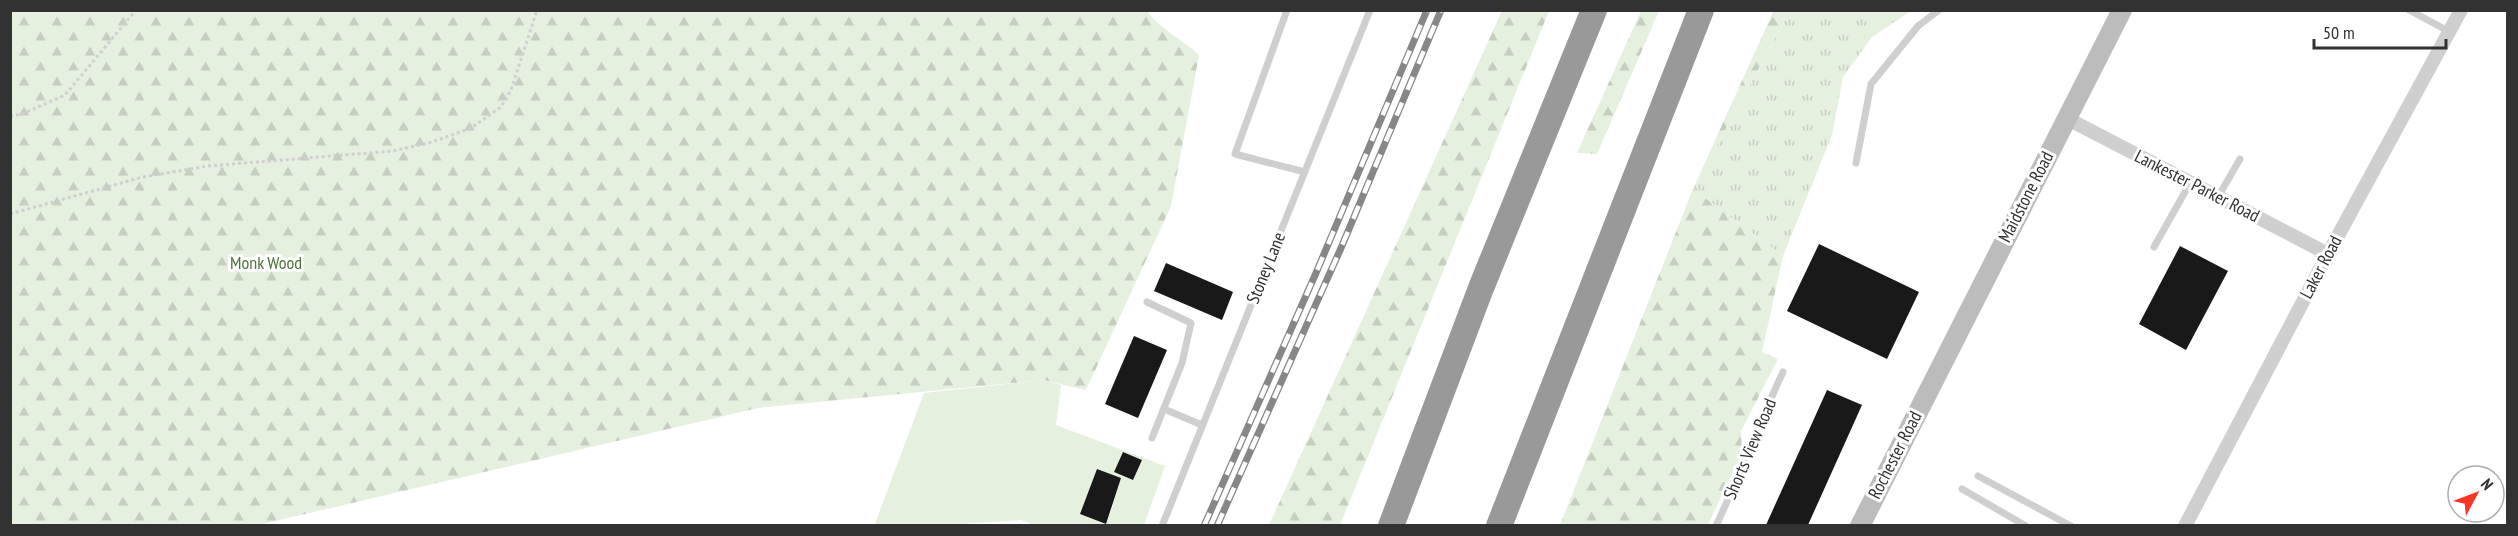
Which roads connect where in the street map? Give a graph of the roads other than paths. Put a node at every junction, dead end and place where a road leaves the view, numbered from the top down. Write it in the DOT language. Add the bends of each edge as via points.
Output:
graph roads {
  1 [pos="1287,10"];
  2 [pos="1370,10"];
  3 [pos="1594,10"];
  4 [pos="1701,10"];
  5 [pos="1939,10"];
  6 [pos="2122,10"];
  7 [pos="2409,10"];
  8 [pos="2462,10"];
  9 [pos="2450,32"];
  10 [pos="2066,118"];
  11 [pos="2240,159"];
  12 [pos="1856,163"];
  13 [pos="1305,172"];
  14 [pos="2190,183"];
  15 [pos="2218,197"];
  16 [pos="2154,247"];
  17 [pos="2328,254"];
  18 [pos="1147,302"];
  19 [pos="1783,372"];
  20 [pos="1931,384"];
  21 [pos="1164,409"];
  22 [pos="1202,425"];
  23 [pos="1152,438"];
  24 [pos="1978,476"];
  25 [pos="1962,489"];
  26 [pos="1162,525"];
  27 [pos="1391,525"];
  28 [pos="1499,525"];
  29 [pos="1716,525"];
  30 [pos="1860,525"];
  31 [pos="2026,525"];
  32 [pos="2071,525"];
  33 [pos="2185,525"];
  1 -- 13 [label="lane" via="1235,154"];
  2 -- 13 [label="lane, Stoney Lane"];
  3 -- 27 [label="highway" via="1481,288"];
  4 -- 28 [label="highway"];
  5 -- 12 [label="lane" via="1918,26 1871,84"];
  6 -- 10 [label="main road, Maidstone Road"];
  7 -- 9 [label="lane"];
  8 -- 9 [label="street, Laker Road"];
  9 -- 17 [label="street, Laker Road"];
  10 -- 14 [label="street, Lankester Parker Road"];
  10 -- 20 [label="main road, Maidstone Road"];
  11 -- 15 [label="lane"];
  13 -- 22 [label="lane, Stoney Lane"];
  14 -- 15 [label="street, Lankester Parker Road"];
  14 -- 16 [label="lane"];
  15 -- 17 [label="street, Lankester Parker Road"];
  17 -- 33 [label="street, Laker Road"];
  18 -- 21 [label="lane" via="1191,323 1182,363"];
  19 -- 29 [label="lane, Shorts View Road"];
  20 -- 30 [label="main road, Rochester Road"];
  21 -- 22 [label="lane"];
  21 -- 23 [label="lane"];
  22 -- 26 [label="lane, Stoney Lane"];
  24 -- 32 [label="lane"];
  25 -- 31 [label="lane"];
}
